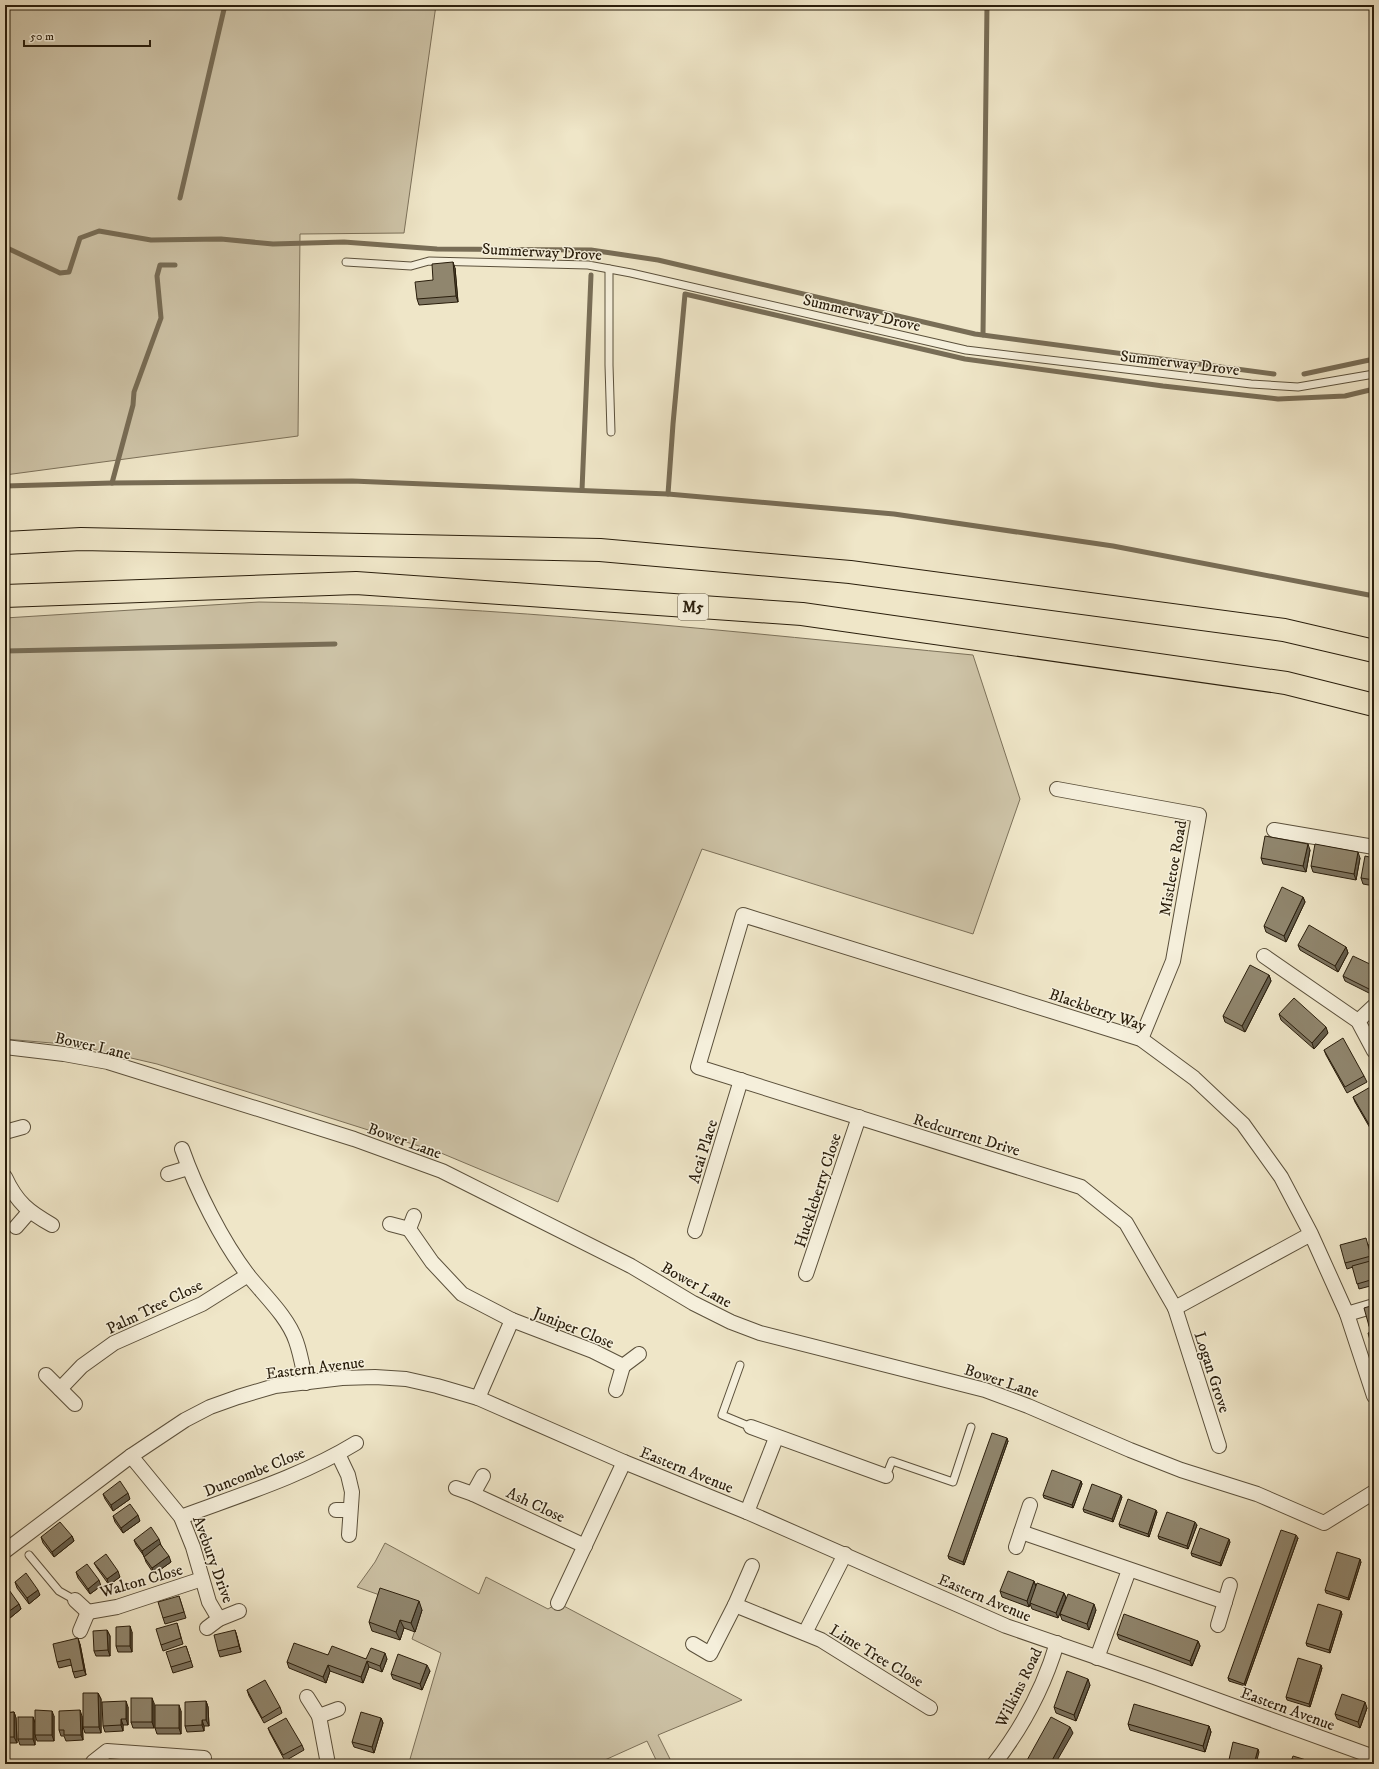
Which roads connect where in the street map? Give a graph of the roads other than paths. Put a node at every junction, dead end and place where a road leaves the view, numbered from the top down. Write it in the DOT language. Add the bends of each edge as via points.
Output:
graph roads {
  1 [pos="346,262"];
  2 [pos="610,269"];
  3 [pos="1374,374"];
  4 [pos="611,432"];
  5 [pos="5,543"];
  6 [pos="5,596"];
  7 [pos="1374,651"];
  8 [pos="1374,706"];
  9 [pos="1057,790"];
  10 [pos="1274,830"];
  11 [pos="1374,847"];
  12 [pos="743,915"];
  13 [pos="1264,956"];
  14 [pos="1374,1006"];
  15 [pos="1358,1021"];
  16 [pos="1141,1039"];
  17 [pos="5,1047"];
  18 [pos="1374,1051"];
  19 [pos="741,1080"];
  20 [pos="859,1117"];
  21 [pos="23,1128"];
  22 [pos="5,1132"];
  23 [pos="182,1149"];
  24 [pos="188,1168"];
  25 [pos="168,1174"];
  26 [pos="5,1177"];
  27 [pos="29,1212"];
  28 [pos="414,1216"];
  29 [pos="390,1224"];
  30 [pos="52,1225"];
  31 [pos="16,1227"];
  32 [pos="408,1229"];
  33 [pos="695,1231"];
  34 [pos="1311,1234"];
  35 [pos="806,1274"];
  36 [pos="248,1275"];
  37 [pos="1374,1306"];
  38 [pos="1175,1308"];
  39 [pos="1347,1314"];
  40 [pos="512,1320"];
  41 [pos="639,1354"];
  42 [pos="740,1365"];
  43 [pos="623,1366"];
  44 [pos="46,1375"];
  45 [pos="306,1383"];
  46 [pos="60,1389"];
  47 [pos="616,1390"];
  48 [pos="1374,1396"];
  49 [pos="478,1398"];
  50 [pos="75,1404"];
  51 [pos="751,1427"];
  52 [pos="970,1427"];
  53 [pos="776,1438"];
  54 [pos="356,1443"];
  55 [pos="1219,1446"];
  56 [pos="338,1454"];
  57 [pos="131,1456"];
  58 [pos="624,1462"];
  59 [pos="483,1476"];
  60 [pos="886,1476"];
  61 [pos="456,1488"];
  62 [pos="1374,1492"];
  63 [pos="474,1494"];
  64 [pos="1030,1506"];
  65 [pos="336,1510"];
  66 [pos="350,1510"];
  67 [pos="747,1512"];
  68 [pos="181,1517"];
  69 [pos="1021,1532"];
  70 [pos="349,1535"];
  71 [pos="584,1546"];
  72 [pos="1016,1547"];
  73 [pos="5,1551"];
  74 [pos="845,1554"];
  75 [pos="29,1555"];
  76 [pos="752,1566"];
  77 [pos="1128,1570"];
  78 [pos="202,1579"];
  79 [pos="1230,1585"];
  80 [pos="75,1600"];
  81 [pos="1225,1602"];
  82 [pos="558,1603"];
  83 [pos="735,1605"];
  84 [pos="239,1611"];
  85 [pos="88,1612"];
  86 [pos="219,1619"];
  87 [pos="1218,1625"];
  88 [pos="207,1628"];
  89 [pos="80,1631"];
  90 [pos="806,1633"];
  91 [pos="1057,1643"];
  92 [pos="693,1644"];
  93 [pos="1097,1658"];
  94 [pos="307,1697"];
  95 [pos="930,1708"];
  96 [pos="338,1709"];
  97 [pos="320,1716"];
  98 [pos="204,1758"];
  99 [pos="1366,1758"];
  100 [pos="184,1760"];
  101 [pos="93,1762"];
  102 [pos="328,1764"];
  103 [pos="994,1764"];
  1 -- 2 [label="lane, Summerway Drove" via="411,266 430,261 578,264"];
  2 -- 3 [label="lane, Summerway Drove" via="966,350 1238,383 1306,386"];
  2 -- 4 [label="lane" via="608,365"];
  5 -- 7 [label="highway" via="81,539 600,550 857,573 1284,630"];
  6 -- 8 [label="highway, M5" via="356,583 802,614 1286,683"];
  9 -- 16 [label="street, Mistletoe Road" via="1200,815 1173,962"];
  10 -- 11 [label="street"];
  12 -- 16 [label="street, Blackberry Way"];
  12 -- 19 [label="street, Redcurrent Drive" via="698,1066"];
  13 -- 15 [label="street"];
  14 -- 15 [label="street"];
  15 -- 18 [label="street"];
  16 -- 34 [label="street, Blackberry Way" via="1194,1078 1243,1124 1281,1177"];
  17 -- 62 [label="street, Bower Lane" via="108,1062 354,1139 442,1171 631,1266 731,1322 760,1333 985,1390 1035,1408 1181,1470 1257,1494 1324,1522"];
  19 -- 20 [label="street, Redcurrent Drive"];
  19 -- 33 [label="street, Acai Place"];
  20 -- 35 [label="street, Huckleberry Close"];
  20 -- 38 [label="street, Redcurrent Drive" via="1081,1187 1126,1223"];
  21 -- 22 [label="street"];
  23 -- 24 [label="street"];
  24 -- 25 [label="street"];
  24 -- 36 [label="street" via="221,1233"];
  26 -- 27 [label="street" via="10,1188"];
  27 -- 30 [label="street"];
  27 -- 31 [label="street"];
  28 -- 32 [label="street"];
  29 -- 32 [label="street"];
  32 -- 40 [label="street, Juniper Close" via="432,1262 462,1294"];
  34 -- 38 [label="street"];
  34 -- 39 [label="street, Blackberry Way"];
  36 -- 45 [label="street" via="275,1304 296,1340"];
  36 -- 46 [label="street, Palm Tree Close" via="202,1304 114,1343 82,1366"];
  37 -- 39 [label="street"];
  38 -- 55 [label="street, Logan Grove"];
  39 -- 48 [label="street, Blackberry Way"];
  40 -- 43 [label="street, Juniper Close" via="593,1351"];
  40 -- 49 [label="street, Juniper Close"];
  41 -- 43 [label="street, Juniper Close"];
  42 -- 51 [label="lane" via="722,1415"];
  43 -- 47 [label="street, Juniper Close"];
  44 -- 46 [label="street"];
  45 -- 49 [label="street, Eastern Avenue" via="342,1378 406,1379"];
  45 -- 57 [label="street, Eastern Avenue" via="275,1386 210,1408 185,1420"];
  46 -- 50 [label="street"];
  49 -- 58 [label="street, Eastern Avenue"];
  51 -- 53 [label="street"];
  52 -- 60 [label="lane" via="953,1482 892,1461"];
  53 -- 60 [label="street"];
  53 -- 67 [label="street"];
  54 -- 56 [label="street, Duncombe Close"];
  56 -- 66 [label="street" via="348,1475 352,1492"];
  56 -- 68 [label="street, Duncombe Close" via="297,1473"];
  57 -- 68 [label="street, Avebury Drive"];
  57 -- 73 [label="street, Eastern Avenue"];
  58 -- 67 [label="street, Eastern Avenue"];
  58 -- 71 [label="street"];
  59 -- 63 [label="street"];
  61 -- 63 [label="street, Ash Close"];
  63 -- 71 [label="street, Ash Close"];
  64 -- 69 [label="street"];
  65 -- 66 [label="street"];
  66 -- 70 [label="street"];
  67 -- 74 [label="street, Eastern Avenue"];
  68 -- 78 [label="street, Avebury Drive" via="193,1546"];
  69 -- 72 [label="street"];
  69 -- 77 [label="street"];
  71 -- 82 [label="street"];
  74 -- 90 [label="street, Lime Tree Close"];
  74 -- 91 [label="street, Eastern Avenue" via="1006,1626"];
  75 -- 80 [label="lane" via="59,1591"];
  76 -- 83 [label="street"];
  77 -- 81 [label="street"];
  77 -- 93 [label="street"];
  78 -- 85 [label="street, Walton Close" via="117,1607"];
  78 -- 86 [label="street, Avebury Drive" via="209,1602"];
  79 -- 81 [label="street"];
  80 -- 85 [label="street, Walton Close"];
  81 -- 87 [label="street"];
  83 -- 90 [label="street, Lime Tree Close"];
  83 -- 92 [label="street" via="710,1654"];
  84 -- 86 [label="street, Avebury Drive"];
  85 -- 89 [label="street, Walton Close"];
  86 -- 88 [label="street, Avebury Drive"];
  90 -- 95 [label="street, Lime Tree Close"];
  91 -- 93 [label="street, Eastern Avenue"];
  91 -- 103 [label="street, Wilkins Road" via="1029,1711"];
  93 -- 99 [label="street, Eastern Avenue"];
  94 -- 97 [label="street"];
  96 -- 97 [label="street"];
  97 -- 102 [label="street"];
  98 -- 100 [label="street"];
  100 -- 101 [label="street" via="107,1751"];
}
